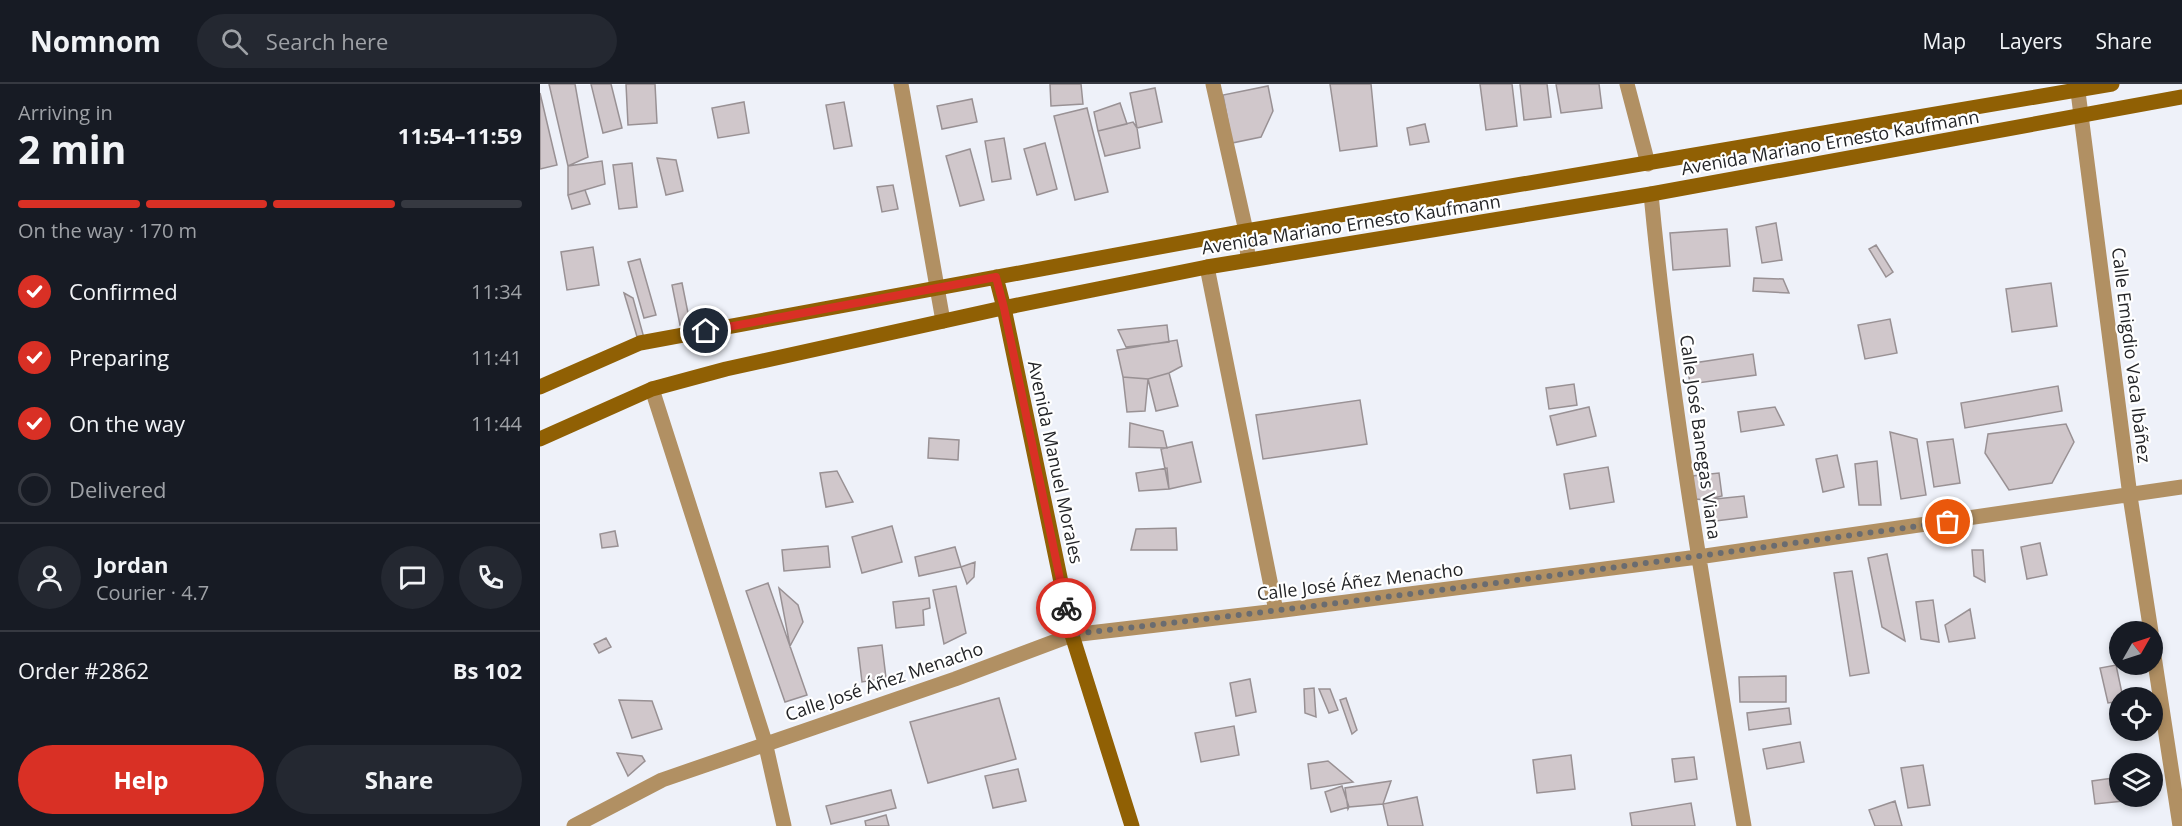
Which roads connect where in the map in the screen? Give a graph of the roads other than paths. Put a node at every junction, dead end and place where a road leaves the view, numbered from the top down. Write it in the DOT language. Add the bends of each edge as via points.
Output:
graph roads {
  1 [pos="901,84"];
  2 [pos="1213,84"];
  3 [pos="1627,84"];
  4 [pos="2112,84"];
  5 [pos="2078,87"];
  6 [pos="2182,97"];
  7 [pos="2082,115"];
  8 [pos="1648,164"];
  9 [pos="1651,194"];
  10 [pos="1246,231"];
  11 [pos="1248,260"];
  12 [pos="1207,267"];
  13 [pos="996,277"];
  14 [pos="938,288"];
  15 [pos="1004,308"];
  16 [pos="943,321"];
  17 [pos="540,387"];
  18 [pos="652,389"];
  19 [pos="540,439"];
  20 [pos="2182,487"];
  21 [pos="2130,496"];
  22 [pos="1698,557"];
  23 [pos="1276,612"];
  24 [pos="2149,621"];
  25 [pos="1072,634"];
  26 [pos="2157,675"];
  27 [pos="765,742"];
  28 [pos="574,826"];
  29 [pos="784,826"];
  30 [pos="1132,826"];
  31 [pos="1744,826"];
  32 [pos="2180,826"];
  1 -- 14 [label="street"];
  2 -- 10 [label="street"];
  3 -- 8 [label="street"];
  4 -- 5 [label="main road, Avenida Mariano Ernesto Kaufmann"];
  5 -- 7 [label="street, Calle Emigdio Vaca Ibáñez"];
  5 -- 8 [label="main road, Avenida Mariano Ernesto Kaufmann"];
  6 -- 7 [label="main road, Avenida Mariano Ernesto Kaufmann"];
  7 -- 9 [label="main road, Avenida Mariano Ernesto Kaufmann"];
  7 -- 21 [label="street, Calle Emigdio Vaca Ibáñez"];
  8 -- 10 [label="main road, Avenida Mariano Ernesto Kaufmann"];
  9 -- 11 [label="main road, Avenida Mariano Ernesto Kaufmann"];
  9 -- 22 [label="street, Calle José Banegas Viana" via="1658,273"];
  10 -- 11 [label="street"];
  10 -- 13 [label="main road, Avenida Mariano Ernesto Kaufmann"];
  11 -- 12 [label="main road, Avenida Mariano Ernesto Kaufmann"];
  12 -- 15 [label="main road, Avenida Mariano Ernesto Kaufmann"];
  12 -- 23 [label="street"];
  13 -- 14 [label="main road, Avenida Mariano Ernesto Kaufmann"];
  13 -- 15 [label="main road, Avenida Manuel Morales"];
  14 -- 16 [label="street"];
  14 -- 17 [label="main road, Avenida Mariano Ernesto Kaufmann" via="640,343"];
  15 -- 16 [label="main road, Avenida Mariano Ernesto Kaufmann"];
  15 -- 25 [label="main road, Avenida Manuel Morales"];
  16 -- 18 [label="main road, Avenida Mariano Ernesto Kaufmann"];
  18 -- 19 [label="main road, Avenida Mariano Ernesto Kaufmann"];
  18 -- 27 [label="street"];
  20 -- 21 [label="street, Calle José Áñez Menacho"];
  21 -- 22 [label="street, Calle José Áñez Menacho"];
  21 -- 24 [label="street, Calle Emigdio Vaca Ibáñez"];
  22 -- 23 [label="street, Calle José Áñez Menacho"];
  22 -- 31 [label="street, Calle José Banegas Viana"];
  23 -- 25 [label="street, Calle José Áñez Menacho"];
  25 -- 27 [label="street, Calle José Áñez Menacho" via="955,679"];
  25 -- 30 [label="main road, Avenida Manuel Morales"];
  26 -- 32 [label="street"];
  27 -- 28 [label="street, Calle José Áñez Menacho" via="662,780"];
  27 -- 29 [label="street"];
}
